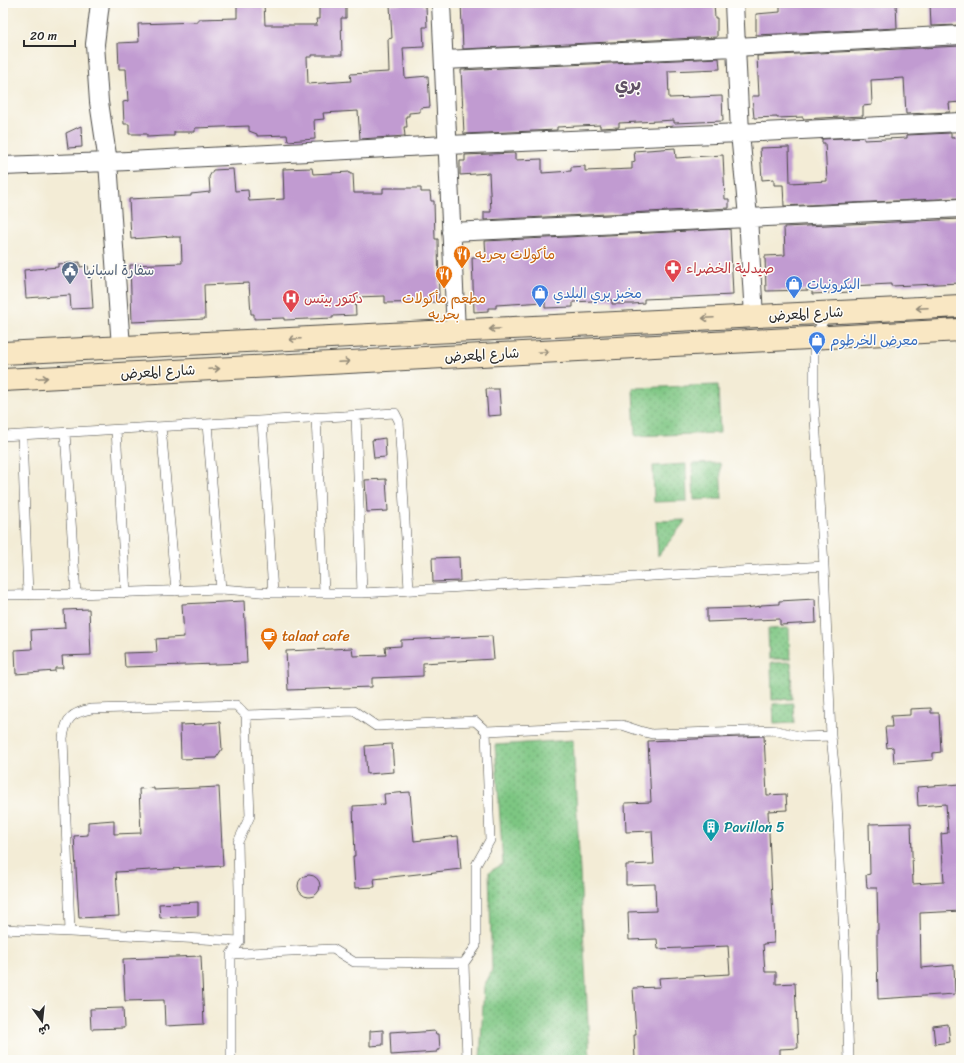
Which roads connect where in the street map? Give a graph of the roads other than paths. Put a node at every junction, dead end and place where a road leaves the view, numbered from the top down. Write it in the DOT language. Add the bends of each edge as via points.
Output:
graph roads {
  1 [pos="100,3"];
  2 [pos="441,3"];
  3 [pos="734,3"];
  4 [pos="961,35"];
  5 [pos="735,47"];
  6 [pos="444,60"];
  7 [pos="961,122"];
  8 [pos="740,133"];
  9 [pos="447,145"];
  10 [pos="108,162"];
  11 [pos="3,166"];
  12 [pos="961,208"];
  13 [pos="748,217"];
  14 [pos="452,232"];
  15 [pos="961,306"];
  16 [pos="827,313"];
  17 [pos="747,316"];
  18 [pos="961,330"];
  19 [pos="456,331"];
  20 [pos="397,334"];
  21 [pos="814,338"];
  22 [pos="740,342"];
  23 [pos="121,348"];
  24 [pos="3,353"];
  25 [pos="398,360"];
  26 [pos="3,380"];
  27 [pos="356,415"];
  28 [pos="316,417"];
  29 [pos="262,421"];
  30 [pos="207,424"];
  31 [pos="161,427"];
  32 [pos="116,430"];
  33 [pos="65,433"];
  34 [pos="22,435"];
  35 [pos="3,436"];
  36 [pos="824,566"];
  37 [pos="222,589"];
  38 [pos="409,589"];
  39 [pos="176,591"];
  40 [pos="324,592"];
  41 [pos="362,592"];
  42 [pos="126,593"];
  43 [pos="274,593"];
  44 [pos="76,594"];
  45 [pos="3,595"];
  46 [pos="28,595"];
  47 [pos="246,715"];
  48 [pos="486,731"];
  49 [pos="831,736"];
  50 [pos="3,929"];
  51 [pos="70,932"];
  52 [pos="240,941"];
  53 [pos="231,954"];
  54 [pos="464,963"];
  55 [pos="231,1060"];
  56 [pos="467,1060"];
  57 [pos="850,1060"];
  1 -- 10 [label="street" via="95,44 99,102"];
  2 -- 6 [label="street"];
  3 -- 5 [label="street"];
  4 -- 5 [label="street"];
  5 -- 6 [label="street"];
  5 -- 8 [label="street"];
  6 -- 9 [label="street"];
  7 -- 8 [label="street"];
  8 -- 9 [label="street"];
  8 -- 13 [label="street"];
  9 -- 10 [label="street"];
  9 -- 14 [label="street"];
  10 -- 11 [label="street"];
  10 -- 23 [label="street"];
  12 -- 13 [label="street"];
  13 -- 14 [label="street"];
  13 -- 17 [label="street"];
  14 -- 19 [label="street"];
  15 -- 16 [label="main road, شارع المعرض, one-way"];
  16 -- 17 [label="main road, شارع المعرض"];
  16 -- 21 [label="lane"];
  17 -- 19 [label="main road, شارع المعرض, one-way"];
  17 -- 22 [label="main road"];
  18 -- 21 [label="main road, شارع المعرض"];
  19 -- 20 [label="main road, شارع المعرض"];
  20 -- 23 [label="main road, شارع المعرض, one-way"];
  20 -- 25 [label="main road"];
  21 -- 22 [label="main road, شارع المعرض"];
  21 -- 36 [label="lane" via="814,402"];
  25 -- 22 [label="main road, شارع المعرض, one-way"];
  23 -- 24 [label="main road, شارع المعرض"];
  26 -- 25 [label="main road, شارع المعرض, one-way"];
  27 -- 28 [label="lane"];
  27 -- 38 [label="lane" via="395,413 399,421"];
  27 -- 41 [label="lane"];
  28 -- 29 [label="lane"];
  28 -- 40 [label="lane"];
  29 -- 30 [label="lane"];
  29 -- 43 [label="lane"];
  30 -- 31 [label="lane"];
  30 -- 37 [label="lane"];
  31 -- 32 [label="lane"];
  31 -- 39 [label="lane"];
  32 -- 33 [label="lane"];
  32 -- 42 [label="lane"];
  33 -- 34 [label="lane"];
  33 -- 44 [label="lane"];
  34 -- 35 [label="lane"];
  34 -- 46 [label="lane"];
  36 -- 38 [label="lane"];
  36 -- 49 [label="lane"];
  37 -- 39 [label="lane"];
  37 -- 43 [label="lane"];
  38 -- 41 [label="lane"];
  39 -- 42 [label="lane"];
  40 -- 41 [label="lane"];
  40 -- 43 [label="lane"];
  42 -- 44 [label="lane"];
  44 -- 46 [label="lane"];
  45 -- 46 [label="lane"];
  47 -- 48 [label="lane" via="354,711 376,726 476,721"];
  47 -- 51 [label="lane" via="236,705 91,709 72,716 65,725 63,738"];
  47 -- 52 [label="lane" via="250,816 238,842"];
  48 -- 49 [label="lane" via="622,725 652,734 773,730 803,736"];
  48 -- 54 [label="lane" via="490,840 476,865 476,946"];
  49 -- 57 [label="lane" via="836,784"];
  50 -- 51 [label="lane"];
  51 -- 52 [label="lane"];
  52 -- 53 [label="lane"];
  53 -- 54 [label="lane" via="333,949 354,962"];
  53 -- 55 [label="lane"];
  54 -- 56 [label="lane"];
}
